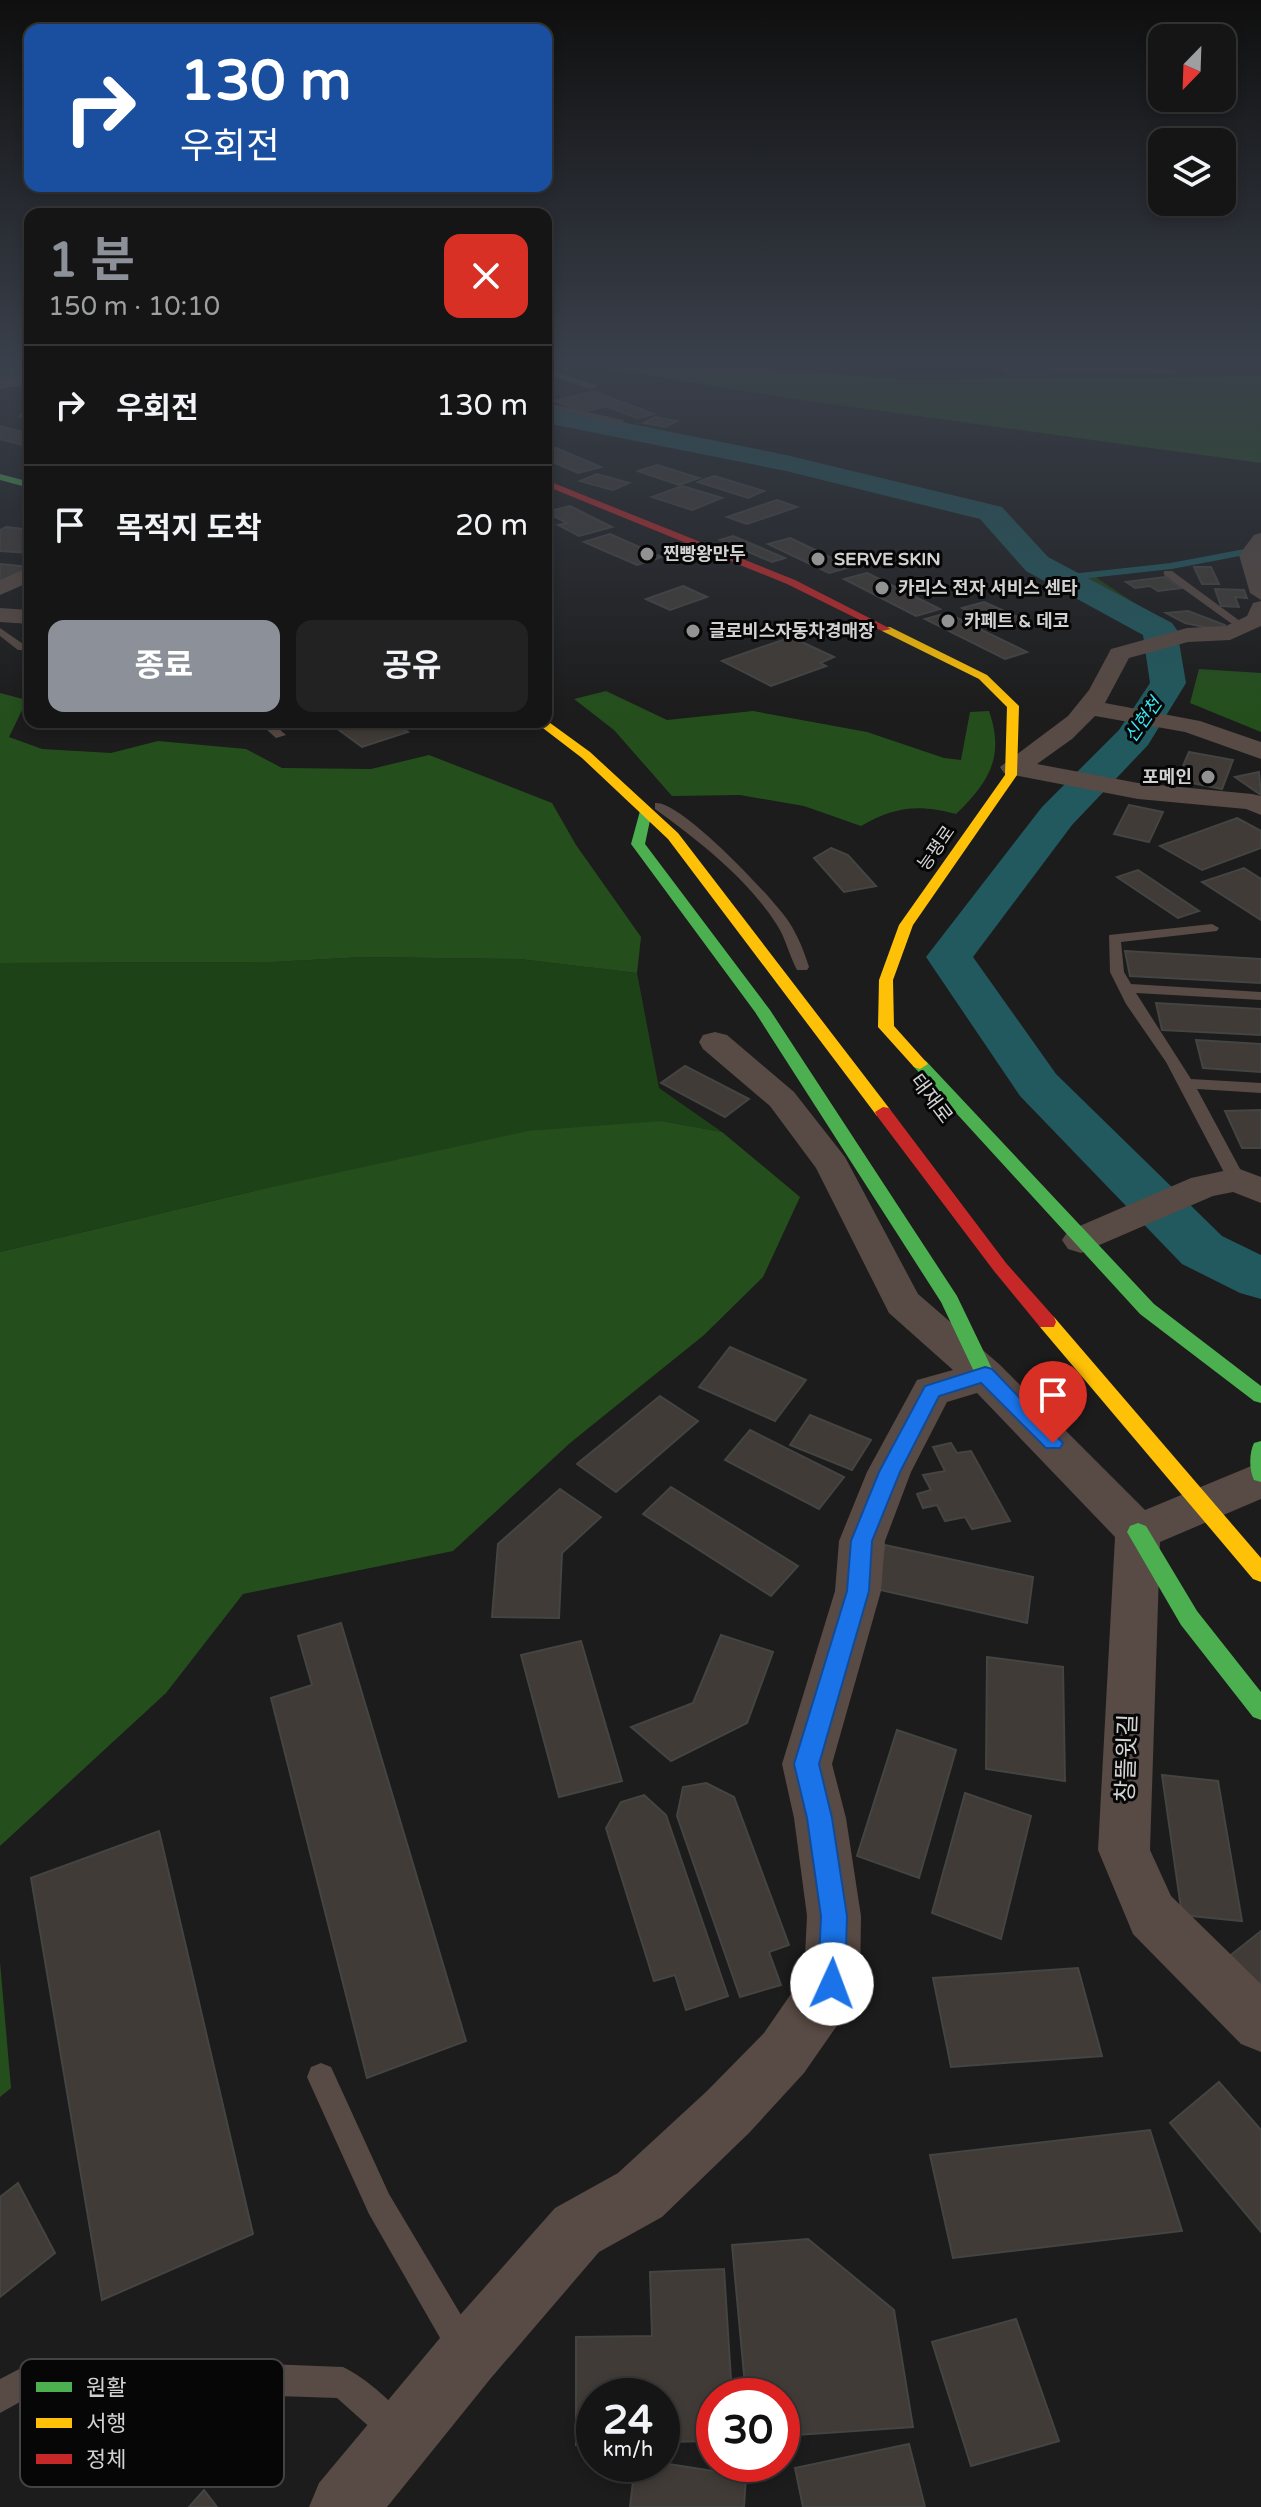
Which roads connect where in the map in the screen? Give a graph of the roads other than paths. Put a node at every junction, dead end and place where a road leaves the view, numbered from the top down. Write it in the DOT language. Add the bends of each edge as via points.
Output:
graph roads {
  1 [pos="3,478"];
  2 [pos="0,484"];
  3 [pos="552,485"];
  4 [pos="24,486"];
  5 [pos="24,487"];
  6 [pos="1257,544"];
  7 [pos="1168,573"];
  8 [pos="24,576"];
  9 [pos="0,589"];
  10 [pos="1261,593"];
  11 [pos="1261,608"];
  12 [pos="0,615"];
  13 [pos="24,617"];
  14 [pos="1243,627"];
  15 [pos="0,631"];
  16 [pos="22,648"];
  17 [pos="1089,707"];
  18 [pos="552,716"];
  19 [pos="271,728"];
  20 [pos="549,728"];
  21 [pos="280,735"];
  22 [pos="1261,751"];
  23 [pos="1013,767"];
  24 [pos="1261,807"];
  25 [pos="653,809"];
  26 [pos="1212,928"];
  27 [pos="806,972"];
  28 [pos="1126,988"];
  29 [pos="1261,996"];
  30 [pos="715,1042"];
  31 [pos="1186,1084"];
  32 [pos="1261,1088"];
  33 [pos="1234,1186"];
  34 [pos="1081,1240"];
  35 [pos="985,1375"];
  36 [pos="1245,1383"];
  37 [pos="1261,1396"];
  38 [pos="1261,1408"];
  39 [pos="1261,1449"];
  40 [pos="1245,1490"];
  41 [pos="1138,1532"];
  42 [pos="1261,1573"];
  43 [pos="1261,1710"];
  44 [pos="1261,2024"];
  45 [pos="321,2077"];
  46 [pos="468,2355"];
  47 [pos="284,2381"];
  48 [pos="20,2385"];
  49 [pos="0,2397"];
  50 [pos="402,2435"];
  51 [pos="343,2507"];
  1 -- 4 [label="main road"];
  2 -- 5 [label="main road"];
  3 -- 23 [label="main road, 능평로" via="791,582 983,677 1013,706"];
  6 -- 10 [label="street"];
  7 -- 14 [label="lane"];
  8 -- 9 [label="street"];
  11 -- 14 [label="street" via="1256,620"];
  12 -- 13 [label="street"];
  14 -- 17 [label="street" via="1230,633 1187,635 1119,654 1109,680"];
  15 -- 16 [label="lane"];
  17 -- 22 [label="street" via="1191,726"];
  17 -- 23 [label="street" via="1071,730"];
  18 -- 25 [label="main road" via="605,753"];
  19 -- 21 [label="lane"];
  20 -- 25 [label="main road"];
  23 -- 24 [label="street"];
  23 -- 34 [label="main road, 능평로" via="906,925 886,980 886,1027"];
  25 -- 27 [label="main road"];
  25 -- 35 [label="main road" via="638,844 762,1010 950,1301"];
  25 -- 42 [label="main road" via="1000,1267"];
  26 -- 28 [label="lane" via="1114,938 1117,972"];
  28 -- 29 [label="lane"];
  28 -- 31 [label="lane"];
  30 -- 35 [label="street" via="782,1099 832,1165 903,1303"];
  31 -- 32 [label="lane"];
  31 -- 33 [label="lane"];
  33 -- 34 [label="street"];
  34 -- 36 [label="main road, 능평로" via="1147,1309"];
  35 -- 41 [label="street"];
  35 -- 46 [label="street" via="932,1391 889,1472 862,1541 858,1591 807,1764 834,1916 832,1984 784,2053 728,2112 640,2195 577,2230"];
  36 -- 37 [label="main road, 능평로"];
  36 -- 38 [label="main road, 능평로"];
  39 -- 40 [label="main road"];
  40 -- 41 [label="street"];
  41 -- 43 [label="main road" via="1189,1618"];
  41 -- 44 [label="street, 창뜰윗길" via="1124,1850 1152,1915"];
  45 -- 46 [label="lane" via="379,2204"];
  46 -- 50 [label="street"];
  47 -- 50 [label="lane" via="343,2383"];
  48 -- 49 [label="lane"];
  50 -- 51 [label="street"];
}
